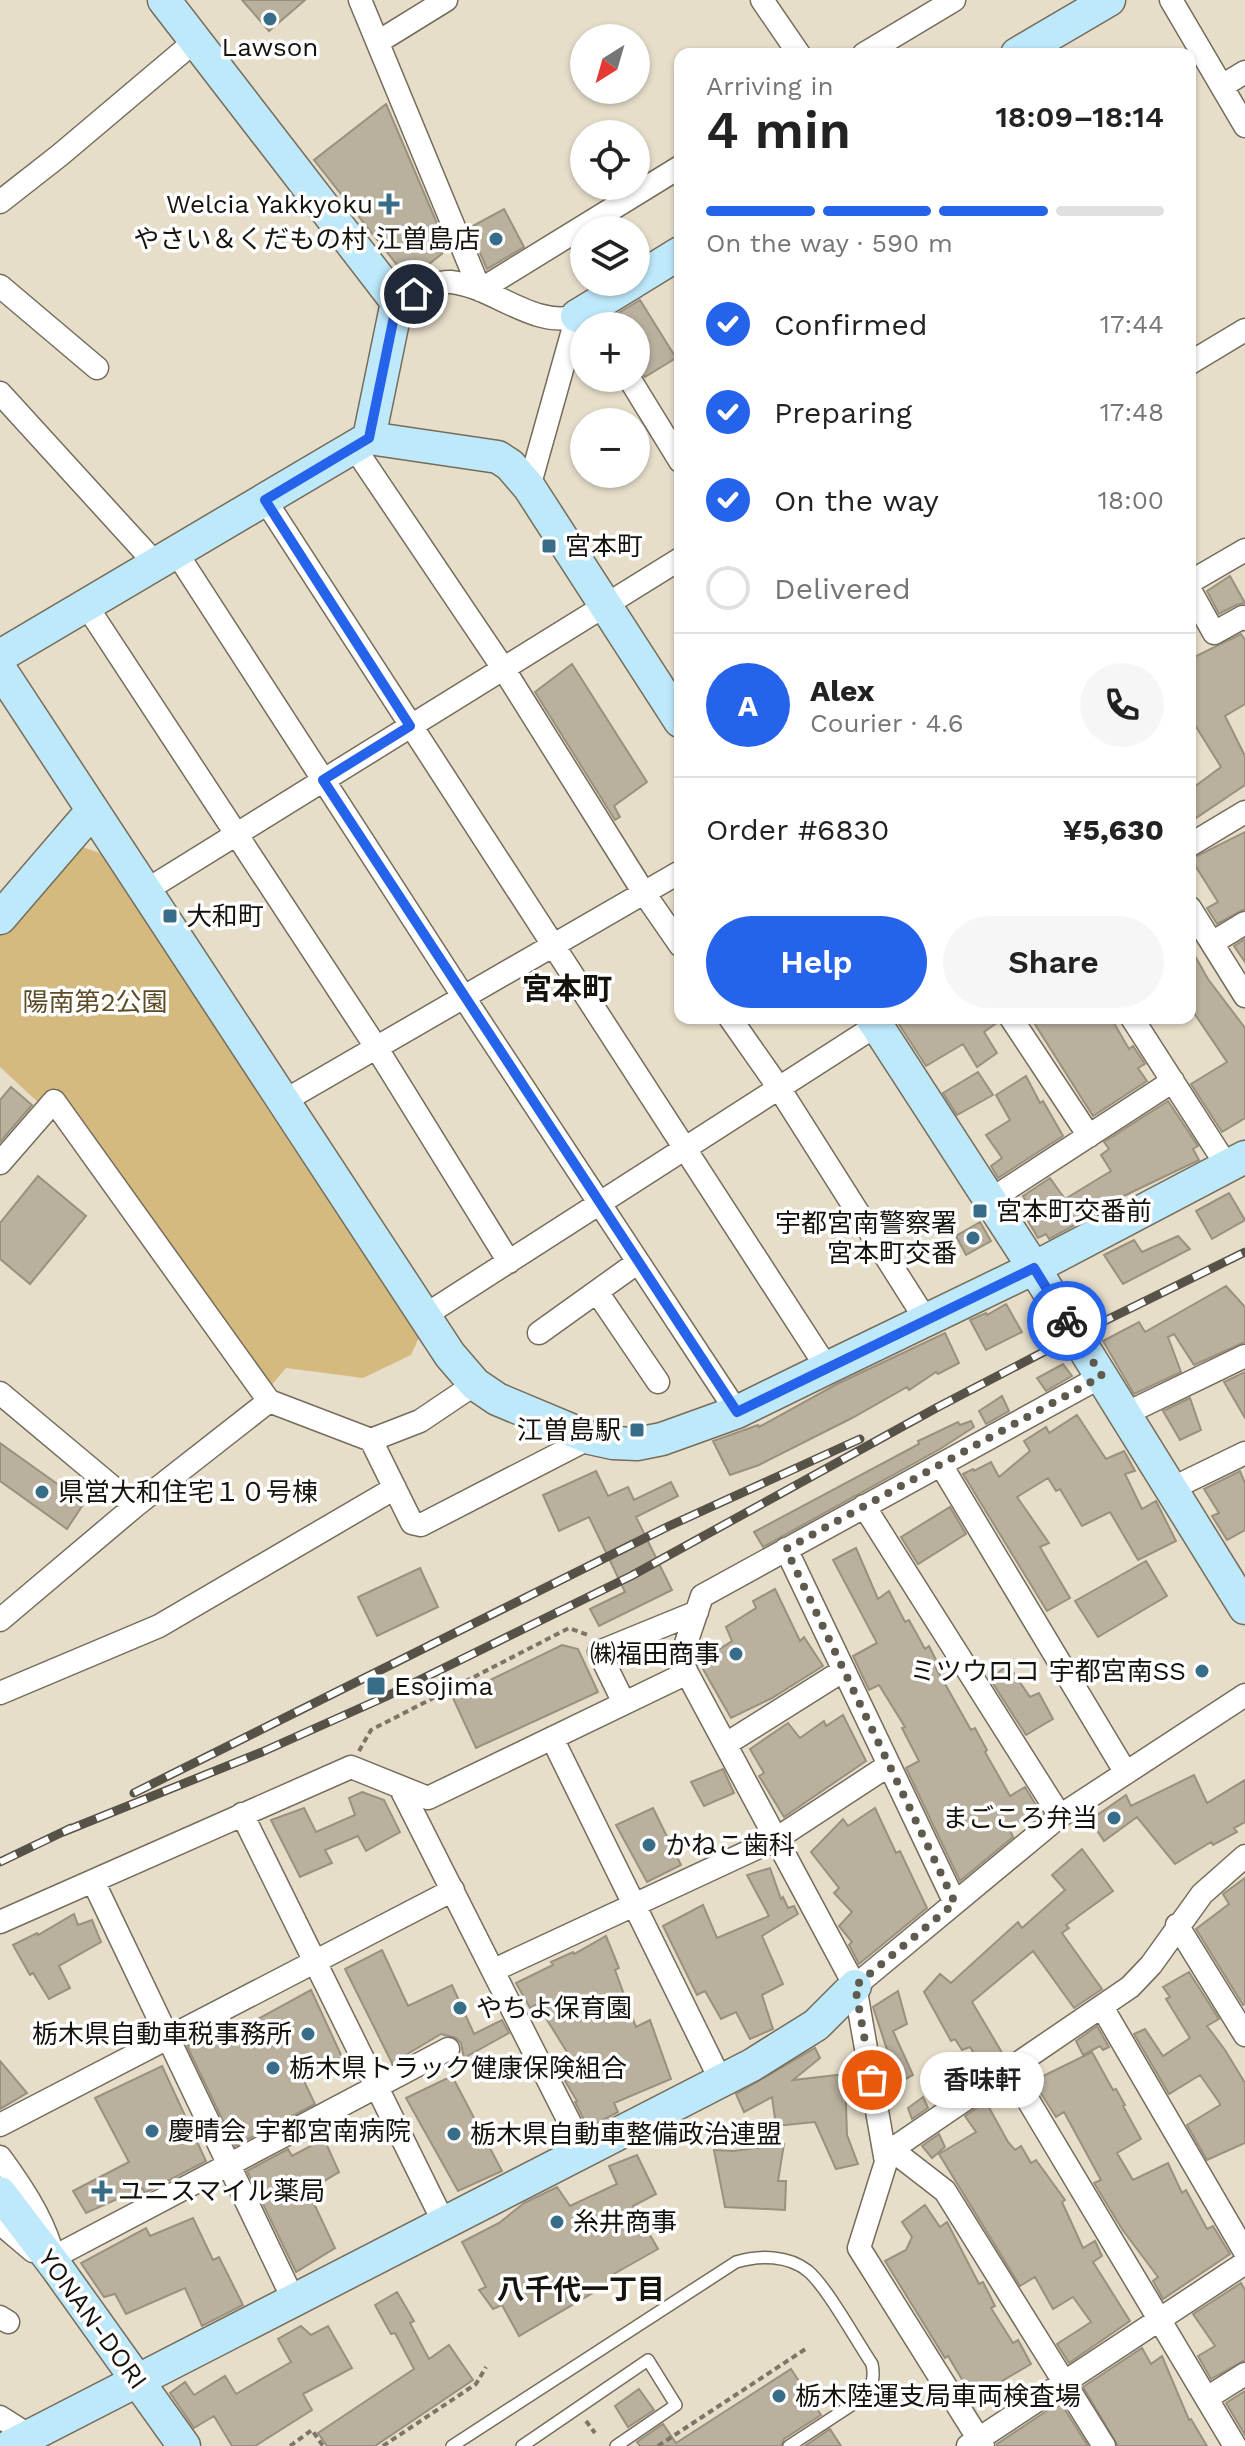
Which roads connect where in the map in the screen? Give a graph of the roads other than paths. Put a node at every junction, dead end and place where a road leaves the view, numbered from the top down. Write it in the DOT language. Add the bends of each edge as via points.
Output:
graph roads {
  1 [pos="164,0"];
  2 [pos="360,0"];
  3 [pos="446,0"];
  4 [pos="762,0"];
  5 [pos="954,0"];
  6 [pos="1109,0"];
  7 [pos="1171,0"];
  8 [pos="195,41"];
  9 [pos="378,42"];
  10 [pos="795,48"];
  11 [pos="874,48"];
  12 [pos="1027,48"];
  13 [pos="1191,48"];
  14 [pos="1198,66"];
  15 [pos="1245,72"];
  16 [pos="1222,86"];
  17 [pos="1245,126"];
  18 [pos="674,171"];
  19 [pos="0,202"];
  20 [pos="674,257"];
  21 [pos="650,271"];
  22 [pos="0,286"];
  23 [pos="480,290"];
  24 [pos="615,296"];
  25 [pos="397,302"];
  26 [pos="595,312"];
  27 [pos="570,319"];
  28 [pos="1245,330"];
  29 [pos="1196,355"];
  30 [pos="97,368"];
  31 [pos="570,368"];
  32 [pos="638,392"];
  33 [pos="0,393"];
  34 [pos="361,442"];
  35 [pos="674,451"];
  36 [pos="529,487"];
  37 [pos="265,500"];
  38 [pos="1245,550"];
  39 [pos="166,558"];
  40 [pos="674,563"];
  41 [pos="1196,579"];
  42 [pos="1196,601"];
  43 [pos="605,604"];
  44 [pos="86,605"];
  45 [pos="1245,619"];
  46 [pos="0,656"];
  47 [pos="503,668"];
  48 [pos="0,669"];
  49 [pos="674,712"];
  50 [pos="410,726"];
  51 [pos="323,780"];
  52 [pos="92,811"];
  53 [pos="1245,812"];
  54 [pos="235,835"];
  55 [pos="1196,841"];
  56 [pos="674,876"];
  57 [pos="145,891"];
  58 [pos="644,893"];
  59 [pos="0,918"];
  60 [pos="1196,918"];
  61 [pos="1245,923"];
  62 [pos="674,936"];
  63 [pos="1212,943"];
  64 [pos="552,945"];
  65 [pos="463,996"];
  66 [pos="1245,996"];
  67 [pos="734,1024"];
  68 [pos="872,1024"];
  69 [pos="876,1024"];
  70 [pos="1015,1024"];
  71 [pos="1136,1024"];
  72 [pos="376,1047"];
  73 [pos="1173,1081"];
  74 [pos="779,1088"];
  75 [pos="284,1101"];
  76 [pos="1089,1136"];
  77 [pos="685,1149"];
  78 [pos="1236,1162"];
  79 [pos="0,1163"];
  80 [pos="990,1200"];
  81 [pos="600,1204"];
  82 [pos="509,1262"];
  83 [pos="638,1262"];
  84 [pos="1034,1268"];
  85 [pos="597,1292"];
  86 [pos="424,1316"];
  87 [pos="926,1320"];
  88 [pos="539,1333"];
  89 [pos="1245,1356"];
  90 [pos="827,1368"];
  91 [pos="1102,1376"];
  92 [pos="658,1382"];
  93 [pos="475,1384"];
  94 [pos="0,1393"];
  95 [pos="269,1401"];
  96 [pos="737,1412"];
  97 [pos="1125,1414"];
  98 [pos="590,1438"];
  99 [pos="371,1440"];
  100 [pos="1245,1453"];
  101 [pos="941,1465"];
  102 [pos="395,1488"];
  103 [pos="1171,1489"];
  104 [pos="135,1506"];
  105 [pos="864,1506"];
  106 [pos="786,1549"];
  107 [pos="1245,1608"];
  108 [pos="697,1612"];
  109 [pos="0,1620"];
  110 [pos="844,1670"];
  111 [pos="687,1673"];
  112 [pos="0,1693"];
  113 [pos="1245,1695"];
  114 [pos="624,1703"];
  115 [pos="552,1738"];
  116 [pos="726,1744"];
  117 [pos="889,1765"];
  118 [pos="1126,1773"];
  119 [pos="401,1789"];
  120 [pos="242,1814"];
  121 [pos="1060,1816"];
  122 [pos="776,1839"];
  123 [pos="1245,1856"];
  124 [pos="93,1881"];
  125 [pos="453,1890"];
  126 [pos="955,1903"];
  127 [pos="635,1905"];
  128 [pos="0,1922"];
  129 [pos="1177,1925"];
  130 [pos="316,1961"];
  131 [pos="494,1970"];
  132 [pos="855,1986"];
  133 [pos="1102,2007"];
  134 [pos="1245,2035"];
  135 [pos="167,2038"];
  136 [pos="448,2049"];
  137 [pos="1010,2070"];
  138 [pos="721,2081"];
  139 [pos="377,2087"];
  140 [pos="0,2125"];
  141 [pos="887,2146"];
  142 [pos="584,2151"];
  143 [pos="0,2157"];
  144 [pos="229,2166"];
  145 [pos="0,2193"];
  146 [pos="0,2223"];
  147 [pos="444,2223"];
  148 [pos="1245,2252"];
  149 [pos="48,2254"];
  150 [pos="1245,2263"];
  151 [pos="294,2301"];
  152 [pos="1160,2319"];
  153 [pos="1245,2374"];
  154 [pos="138,2381"];
  155 [pos="1065,2382"];
  156 [pos="1207,2398"];
  157 [pos="0,2417"];
  158 [pos="20,2441"];
  159 [pos="976,2444"];
  160 [pos="184,2446"];
  161 [pos="453,2446"];
  162 [pos="522,2446"];
  163 [pos="616,2446"];
  164 [pos="789,2446"];
  165 [pos="1104,2446"];
  166 [pos="1235,2446"];
  1 -- 8 [label="street"];
  2 -- 9 [label="street"];
  3 -- 9 [label="street"];
  4 -- 10 [label="street"];
  5 -- 11 [label="street"];
  6 -- 12 [label="street"];
  7 -- 13 [label="street"];
  8 -- 19 [label="street"];
  8 -- 25 [label="street"];
  9 -- 23 [label="street"];
  14 -- 16 [label="street"];
  15 -- 16 [label="street"];
  16 -- 17 [label="street"];
  18 -- 23 [label="street"];
  20 -- 21 [label="street"];
  22 -- 30 [label="street"];
  23 -- 25 [label="street" via="441,283"];
  23 -- 27 [label="street" via="556,319"];
  24 -- 26 [label="street"];
  25 -- 34 [label="street"];
  28 -- 29 [label="street"];
  31 -- 36 [label="street"];
  32 -- 35 [label="street"];
  33 -- 39 [label="street"];
  34 -- 36 [label="street" via="498,457"];
  34 -- 37 [label="street"];
  34 -- 47 [label="street"];
  36 -- 43 [label="street"];
  37 -- 39 [label="street"];
  37 -- 50 [label="street"];
  38 -- 41 [label="street"];
  39 -- 44 [label="street"];
  39 -- 51 [label="street"];
  40 -- 43 [label="street"];
  42 -- 45 [label="street" via="1214,633"];
  43 -- 47 [label="street"];
  43 -- 49 [label="street"];
  44 -- 46 [label="street"];
  44 -- 54 [label="street"];
  47 -- 50 [label="street"];
  47 -- 58 [label="street"];
  48 -- 52 [label="street"];
  50 -- 51 [label="street"];
  50 -- 64 [label="street"];
  51 -- 54 [label="street"];
  51 -- 65 [label="street"];
  52 -- 57 [label="street"];
  52 -- 59 [label="street"];
  53 -- 55 [label="street"];
  54 -- 57 [label="street"];
  54 -- 72 [label="street"];
  56 -- 58 [label="street"];
  57 -- 75 [label="street"];
  58 -- 62 [label="street"];
  58 -- 64 [label="street"];
  60 -- 63 [label="street"];
  61 -- 63 [label="street"];
  63 -- 66 [label="street"];
  64 -- 65 [label="street"];
  64 -- 77 [label="street"];
  65 -- 72 [label="street"];
  65 -- 81 [label="street"];
  67 -- 74 [label="street"];
  68 -- 74 [label="street"];
  69 -- 80 [label="street"];
  70 -- 76 [label="street"];
  71 -- 73 [label="street"];
  72 -- 75 [label="street"];
  72 -- 82 [label="street"];
  73 -- 76 [label="street"];
  73 -- 78 [label="street"];
  74 -- 77 [label="street"];
  74 -- 87 [label="street"];
  75 -- 86 [label="street"];
  76 -- 80 [label="street"];
  77 -- 81 [label="street"];
  77 -- 90 [label="street"];
  78 -- 84 [label="street"];
  79 -- 95 [label="street" via="54,1101"];
  80 -- 84 [label="street"];
  81 -- 82 [label="street"];
  81 -- 83 [label="street"];
  82 -- 86 [label="street"];
  83 -- 85 [label="street"];
  83 -- 96 [label="street"];
  84 -- 87 [label="street"];
  84 -- 91 [label="street"];
  85 -- 88 [label="street"];
  85 -- 92 [label="street"];
  86 -- 93 [label="street"];
  87 -- 90 [label="street"];
  89 -- 97 [label="street"];
  90 -- 96 [label="street"];
  91 -- 97 [label="street"];
  91 -- 101 [label="street"];
  93 -- 98 [label="street" via="518,1409"];
  93 -- 99 [label="street" via="420,1421"];
  94 -- 104 [label="street"];
  95 -- 99 [label="street"];
  95 -- 104 [label="street"];
  96 -- 98 [label="street" via="637,1444"];
  97 -- 103 [label="street"];
  98 -- 102 [label="street" via="421,1525 412,1523"];
  99 -- 102 [label="street"];
  100 -- 103 [label="street"];
  101 -- 105 [label="street"];
  101 -- 118 [label="street"];
  102 -- 112 [label="street" via="159,1626"];
  103 -- 107 [label="street"];
  104 -- 109 [label="street"];
  105 -- 106 [label="street"];
  105 -- 121 [label="street"];
  106 -- 108 [label="street" via="702,1596"];
  106 -- 110 [label="street"];
  108 -- 111 [label="street" via="681,1658"];
  108 -- 114 [label="street" via="599,1652"];
  110 -- 116 [label="street"];
  110 -- 117 [label="street"];
  111 -- 114 [label="street"];
  111 -- 116 [label="street"];
  113 -- 118 [label="street"];
  114 -- 115 [label="street"];
  115 -- 119 [label="street" via="428,1798"];
  115 -- 127 [label="street"];
  116 -- 122 [label="street"];
  117 -- 122 [label="street"];
  117 -- 126 [label="street"];
  118 -- 121 [label="street"];
  119 -- 120 [label="street" via="351,1767"];
  119 -- 125 [label="street"];
  120 -- 124 [label="street"];
  120 -- 130 [label="street"];
  121 -- 126 [label="street"];
  122 -- 127 [label="street"];
  122 -- 132 [label="street"];
  123 -- 129 [label="street"];
  124 -- 128 [label="street"];
  124 -- 135 [label="street"];
  125 -- 130 [label="street"];
  125 -- 131 [label="street"];
  126 -- 132 [label="street"];
  127 -- 131 [label="street"];
  127 -- 138 [label="street"];
  129 -- 133 [label="street" via="1151,1965"];
  129 -- 134 [label="street"];
  130 -- 135 [label="street"];
  130 -- 139 [label="street"];
  131 -- 142 [label="street"];
  132 -- 138 [label="street" via="816,2025"];
  132 -- 141 [label="street"];
  133 -- 137 [label="street"];
  133 -- 148 [label="street"];
  135 -- 140 [label="street"];
  135 -- 144 [label="street"];
  136 -- 139 [label="street"];
  137 -- 141 [label="street"];
  137 -- 152 [label="street"];
  138 -- 142 [label="street"];
  139 -- 144 [label="street"];
  139 -- 147 [label="street"];
  141 -- 155 [label="street" via="945,2191"];
  141 -- 159 [label="street" via="859,2248"];
  142 -- 147 [label="street"];
  143 -- 149 [label="street" via="44,2226"];
  144 -- 149 [label="street"];
  144 -- 151 [label="street"];
  145 -- 149 [label="street, YONAN-DORI"];
  146 -- 149 [label="street" via="19,2242"];
  147 -- 151 [label="street"];
  149 -- 154 [label="street, YONAN-DORI"];
  150 -- 152 [label="street"];
  151 -- 154 [label="street"];
  152 -- 155 [label="street"];
  152 -- 156 [label="street"];
  153 -- 156 [label="street"];
  154 -- 158 [label="street"];
  154 -- 160 [label="street, YONAN-DORI"];
  155 -- 159 [label="street"];
  155 -- 165 [label="street"];
  156 -- 166 [label="street"];
  157 -- 158 [label="street"];
  161 -- 164 [label="lane" via="736,2262 763,2257 807,2270 872,2364 874,2376 864,2397"];
  162 -- 163 [label="lane" via="648,2360 676,2405"];
}
